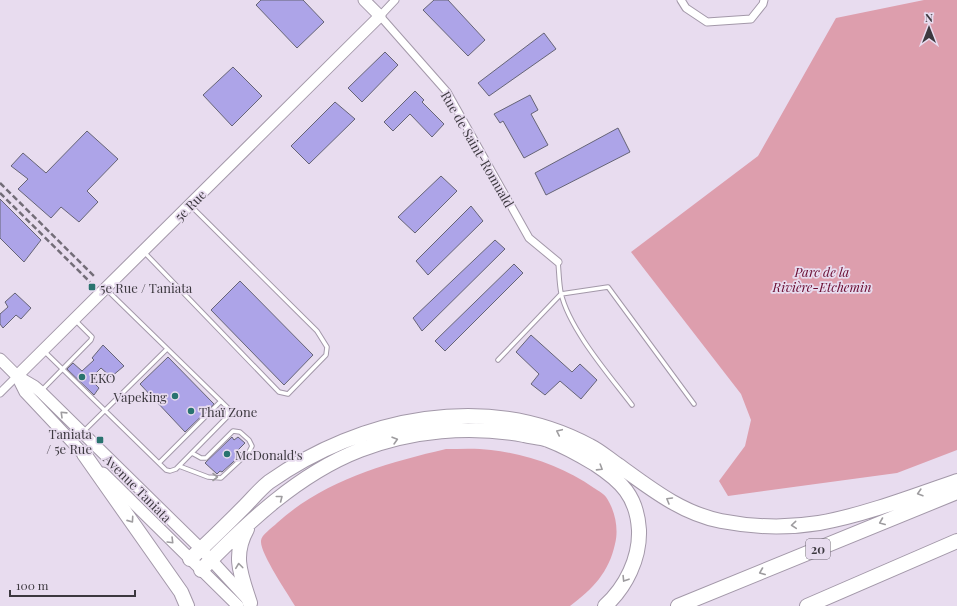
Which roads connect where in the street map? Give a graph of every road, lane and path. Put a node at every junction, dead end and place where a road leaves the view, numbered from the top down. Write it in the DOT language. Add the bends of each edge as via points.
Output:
graph roads {
  1 [pos="364,0"];
  2 [pos="395,0"];
  3 [pos="681,0"];
  4 [pos="764,0"];
  5 [pos="380,16"];
  6 [pos="190,205"];
  7 [pos="143,251"];
  8 [pos="558,262"];
  9 [pos="105,288"];
  10 [pos="561,294"];
  11 [pos="74,319"];
  12 [pos="167,349"];
  13 [pos="43,350"];
  14 [pos="0,359"];
  15 [pos="498,360"];
  16 [pos="63,369"];
  17 [pos="17,376"];
  18 [pos="41,392"];
  19 [pos="0,393"];
  20 [pos="221,401"];
  21 [pos="694,404"];
  22 [pos="632,405"];
  23 [pos="105,410"];
  24 [pos="82,433"];
  25 [pos="192,452"];
  26 [pos="84,454"];
  27 [pos="159,463"];
  28 [pos="178,466"];
  29 [pos="957,481"];
  30 [pos="957,492"];
  31 [pos="250,523"];
  32 [pos="957,541"];
  33 [pos="200,549"];
  34 [pos="957,549"];
  35 [pos="190,559"];
  36 [pos="206,566"];
  37 [pos="247,605"];
  38 [pos="187,606"];
  39 [pos="605,606"];
  40 [pos="678,606"];
  41 [pos="807,606"];
  42 [pos="831,606"];
  1 -- 5 [label="main road, Rue de Saint-Romuald"];
  2 -- 5 [label="street"];
  3 -- 4 [label="street" via="686,8 707,22 751,19"];
  5 -- 6 [label="main road, 5e Rue"];
  5 -- 8 [label="street, Rue de Saint-Romuald" via="447,92 529,238"];
  6 -- 7 [label="main road, 5e Rue"];
  6 -- 7 [label="lane" via="317,331 327,347 326,355 288,394 279,392"];
  7 -- 9 [label="main road, 5e Rue"];
  8 -- 10 [label="lane"];
  9 -- 11 [label="main road, 5e Rue"];
  9 -- 12 [label="lane"];
  10 -- 15 [label="lane"];
  10 -- 21 [label="lane" via="608,286"];
  10 -- 22 [label="lane" via="573,322"];
  11 -- 13 [label="main road, 5e Rue"];
  11 -- 16 [label="lane" via="92,337"];
  12 -- 20 [label="lane"];
  12 -- 23 [label="lane"];
  13 -- 16 [label="lane"];
  13 -- 17 [label="main road, 5e Rue"];
  14 -- 17 [label="main road, Avenue Taniata"];
  16 -- 18 [label="lane"];
  16 -- 23 [label="lane"];
  17 -- 18 [label="main road, Avenue Taniata"];
  17 -- 19 [label="street, 5e Rue"];
  17 -- 26 [label="main road, Avenue Taniata" via="25,392"];
  24 -- 18 [label="main road, Avenue Taniata, one-way"];
  20 -- 25 [label="lane" via="228,408 227,417"];
  20 -- 27 [label="lane"];
  23 -- 24 [label="lane"];
  23 -- 27 [label="lane"];
  24 -- 33 [label="main road, Avenue Taniata"];
  25 -- 28 [label="lane"];
  28 -- 25 [label="lane, one-way" via="208,478 221,478 249,452 252,446 240,432 233,431 206,458"];
  26 -- 35 [label="main road, Avenue Taniata, one-way"];
  26 -- 38 [label="highway, one-way" via="181,592"];
  27 -- 28 [label="lane" via="170,471"];
  29 -- 33 [label="highway, one-way" via="819,523 788,526 744,524 702,516 678,506 657,494 591,446 551,428 495,417 446,416 399,423 351,437 304,459 267,484"];
  30 -- 40 [label="highway, 20, one-way"];
  31 -- 36 [label="highway"];
  37 -- 31 [label="highway, one-way" via="238,554 242,538"];
  31 -- 39 [label="highway, one-way" via="280,497 316,472 367,448 402,438 447,430 496,430 547,440 617,478 633,502 639,524 638,549 626,579"];
  32 -- 41 [label="highway"];
  33 -- 35 [label="highway"];
  33 -- 36 [label="main road, Avenue Taniata"];
  34 -- 42 [label="highway"];
  35 -- 36 [label="main road, Avenue Taniata"];
  36 -- 37 [label="main road, Avenue Taniata"];
}
